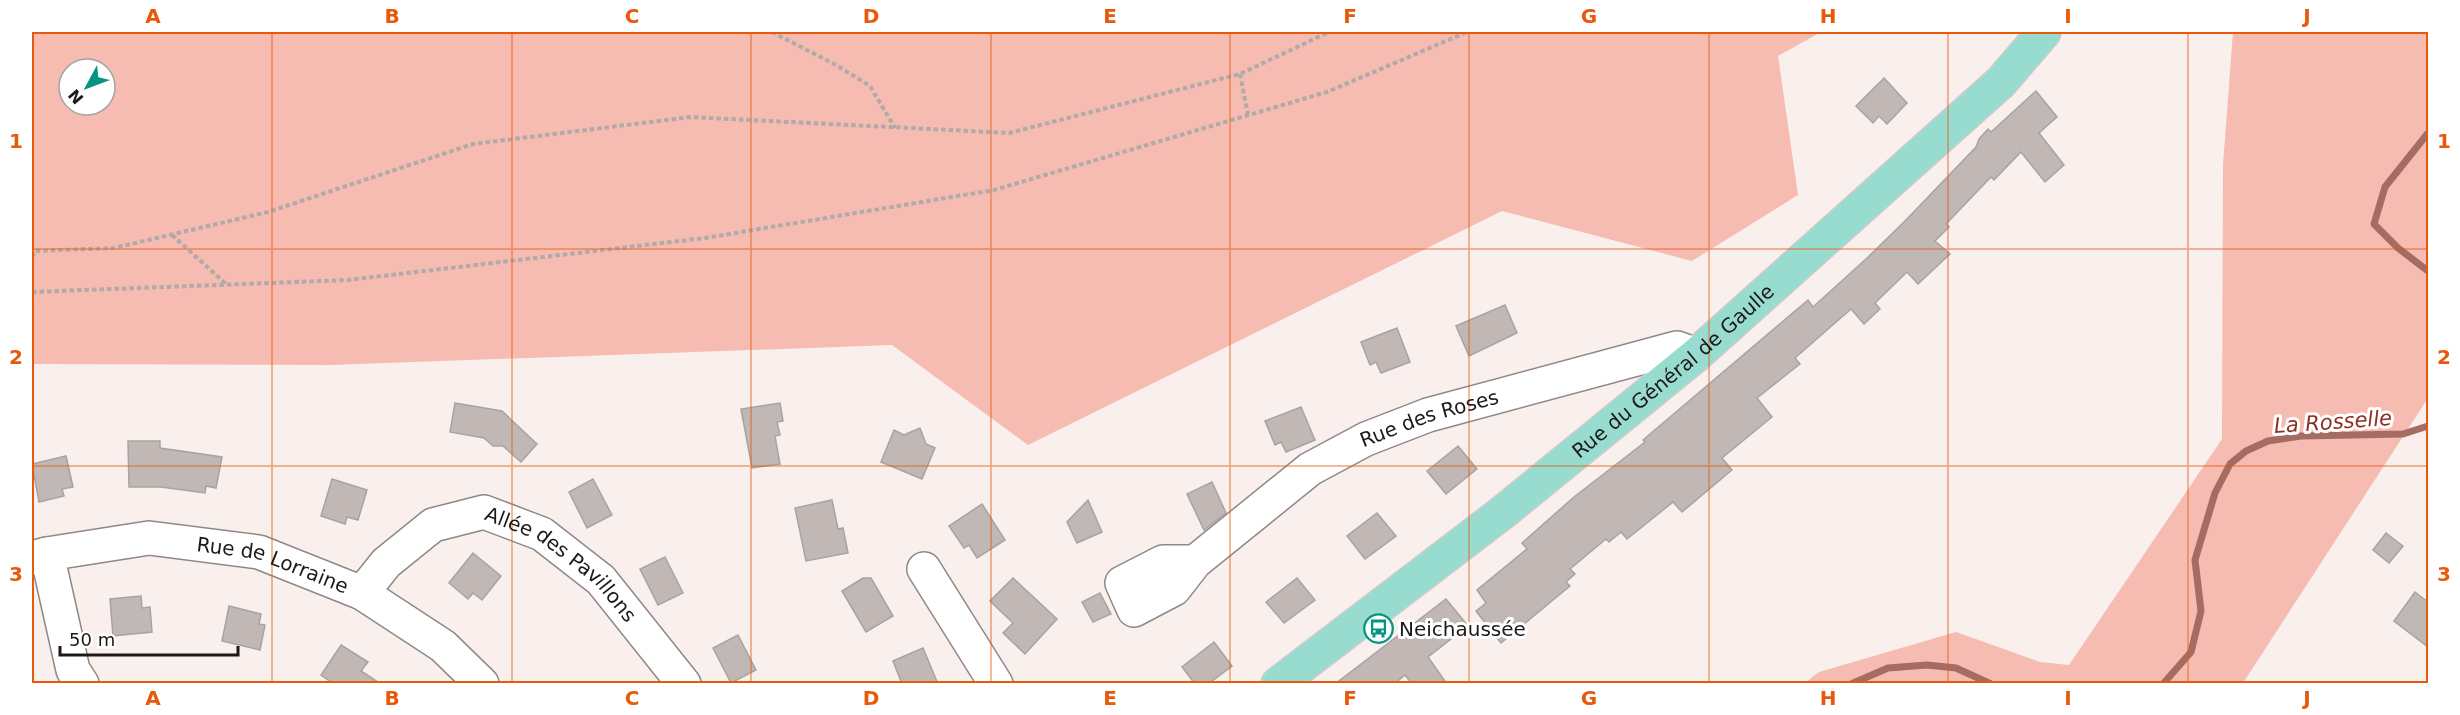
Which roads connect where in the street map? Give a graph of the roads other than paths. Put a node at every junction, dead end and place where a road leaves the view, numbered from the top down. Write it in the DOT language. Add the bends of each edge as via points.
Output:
graph roads {
  1 [pos="2044,32"];
  2 [pos="1696,355"];
  3 [pos="39,556"];
  4 [pos="1195,562"];
  5 [pos="924,569"];
  6 [pos="362,593"];
  7 [pos="82,684"];
  8 [pos="482,684"];
  9 [pos="684,684"];
  10 [pos="996,684"];
  11 [pos="1278,684"];
  1 -- 2 [label="main road, Rue du Général de Gaulle" via="2001,82"];
  2 -- 4 [label="street, Rue des Roses" via="1677,348 1428,415 1366,439 1310,469"];
  2 -- 11 [label="main road, Rue du Général de Gaulle" via="1502,513"];
  3 -- 6 [label="street, Rue de Lorraine" via="149,538 259,552"];
  3 -- 7 [label="street" via="73,670"];
  5 -- 10 [label="street"];
  6 -- 8 [label="street, Rue de Lorraine" via="443,646"];
  6 -- 9 [label="street, Allée des Pavillons" via="386,563 433,525 484,512 542,534 601,580"];
}
